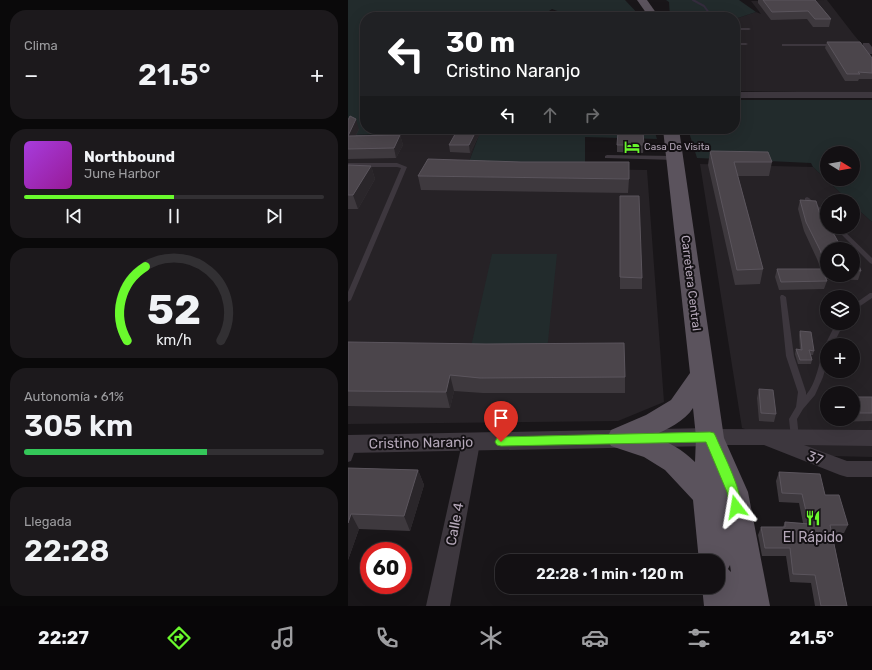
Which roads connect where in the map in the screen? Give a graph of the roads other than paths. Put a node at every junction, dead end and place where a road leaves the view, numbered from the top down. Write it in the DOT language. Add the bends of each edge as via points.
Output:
graph roads {
  1 [pos="642,0"];
  2 [pos="650,12"];
  3 [pos="740,29"];
  4 [pos="749,29"];
  5 [pos="740,44"];
  6 [pos="746,44"];
  7 [pos="783,45"];
  8 [pos="843,45"];
  9 [pos="862,45"];
  10 [pos="872,52"];
  11 [pos="872,95"];
  12 [pos="740,96"];
  13 [pos="672,134"];
  14 [pos="608,157"];
  15 [pos="675,158"];
  16 [pos="348,165"];
  17 [pos="807,199"];
  18 [pos="820,211"];
  19 [pos="844,234"];
  20 [pos="872,262"];
  21 [pos="872,295"];
  22 [pos="782,297"];
  23 [pos="348,300"];
  24 [pos="860,304"];
  25 [pos="702,375"];
  26 [pos="820,377"];
  27 [pos="800,407"];
  28 [pos="710,437"];
  29 [pos="761,437"];
  30 [pos="621,438"];
  31 [pos="795,438"];
  32 [pos="872,438"];
  33 [pos="471,443"];
  34 [pos="350,449"];
  35 [pos="872,469"];
  36 [pos="707,495"];
  37 [pos="714,554"];
  38 [pos="720,594"];
  39 [pos="438,606"];
  40 [pos="721,606"];
  41 [pos="753,606"];
  1 -- 2 [label="main road"];
  3 -- 4 [label="lane"];
  5 -- 6 [label="lane"];
  7 -- 8 [label="lane"];
  9 -- 10 [label="street"];
  11 -- 12 [label="street"];
  13 -- 15 [label="main road, Carretera Central"];
  14 -- 15 [label="lane"];
  15 -- 25 [label="main road, Carretera Central"];
  16 -- 23 [label="lane" via="404,167"];
  17 -- 18 [label="lane"];
  19 -- 20 [label="lane"];
  21 -- 24 [label="lane"];
  22 -- 27 [label="lane" via="790,356 802,392"];
  25 -- 28 [label="main road, Carretera Central"];
  25 -- 30 [label="main road" via="680,407 655,423"];
  26 -- 27 [label="lane" via="812,393"];
  27 -- 31 [label="lane" via="793,419"];
  28 -- 29 [label="street, 37"];
  28 -- 30 [label="street, Cristino Naranjo"];
  28 -- 36 [label="main road, Carretera Central"];
  28 -- 41 [label="main road, Carretera Central" via="733,492"];
  29 -- 31 [label="street, 37"];
  29 -- 35 [label="street, 37" via="840,467"];
  30 -- 33 [label="street, Cristino Naranjo"];
  30 -- 36 [label="main road" via="653,448 675,460"];
  31 -- 32 [label="street, 37"];
  33 -- 34 [label="street, Cristino Naranjo"];
  33 -- 39 [label="street, Calle 4"];
  36 -- 37 [label="main road, Carretera Central"];
  38 -- 40 [label="main road"];
}
